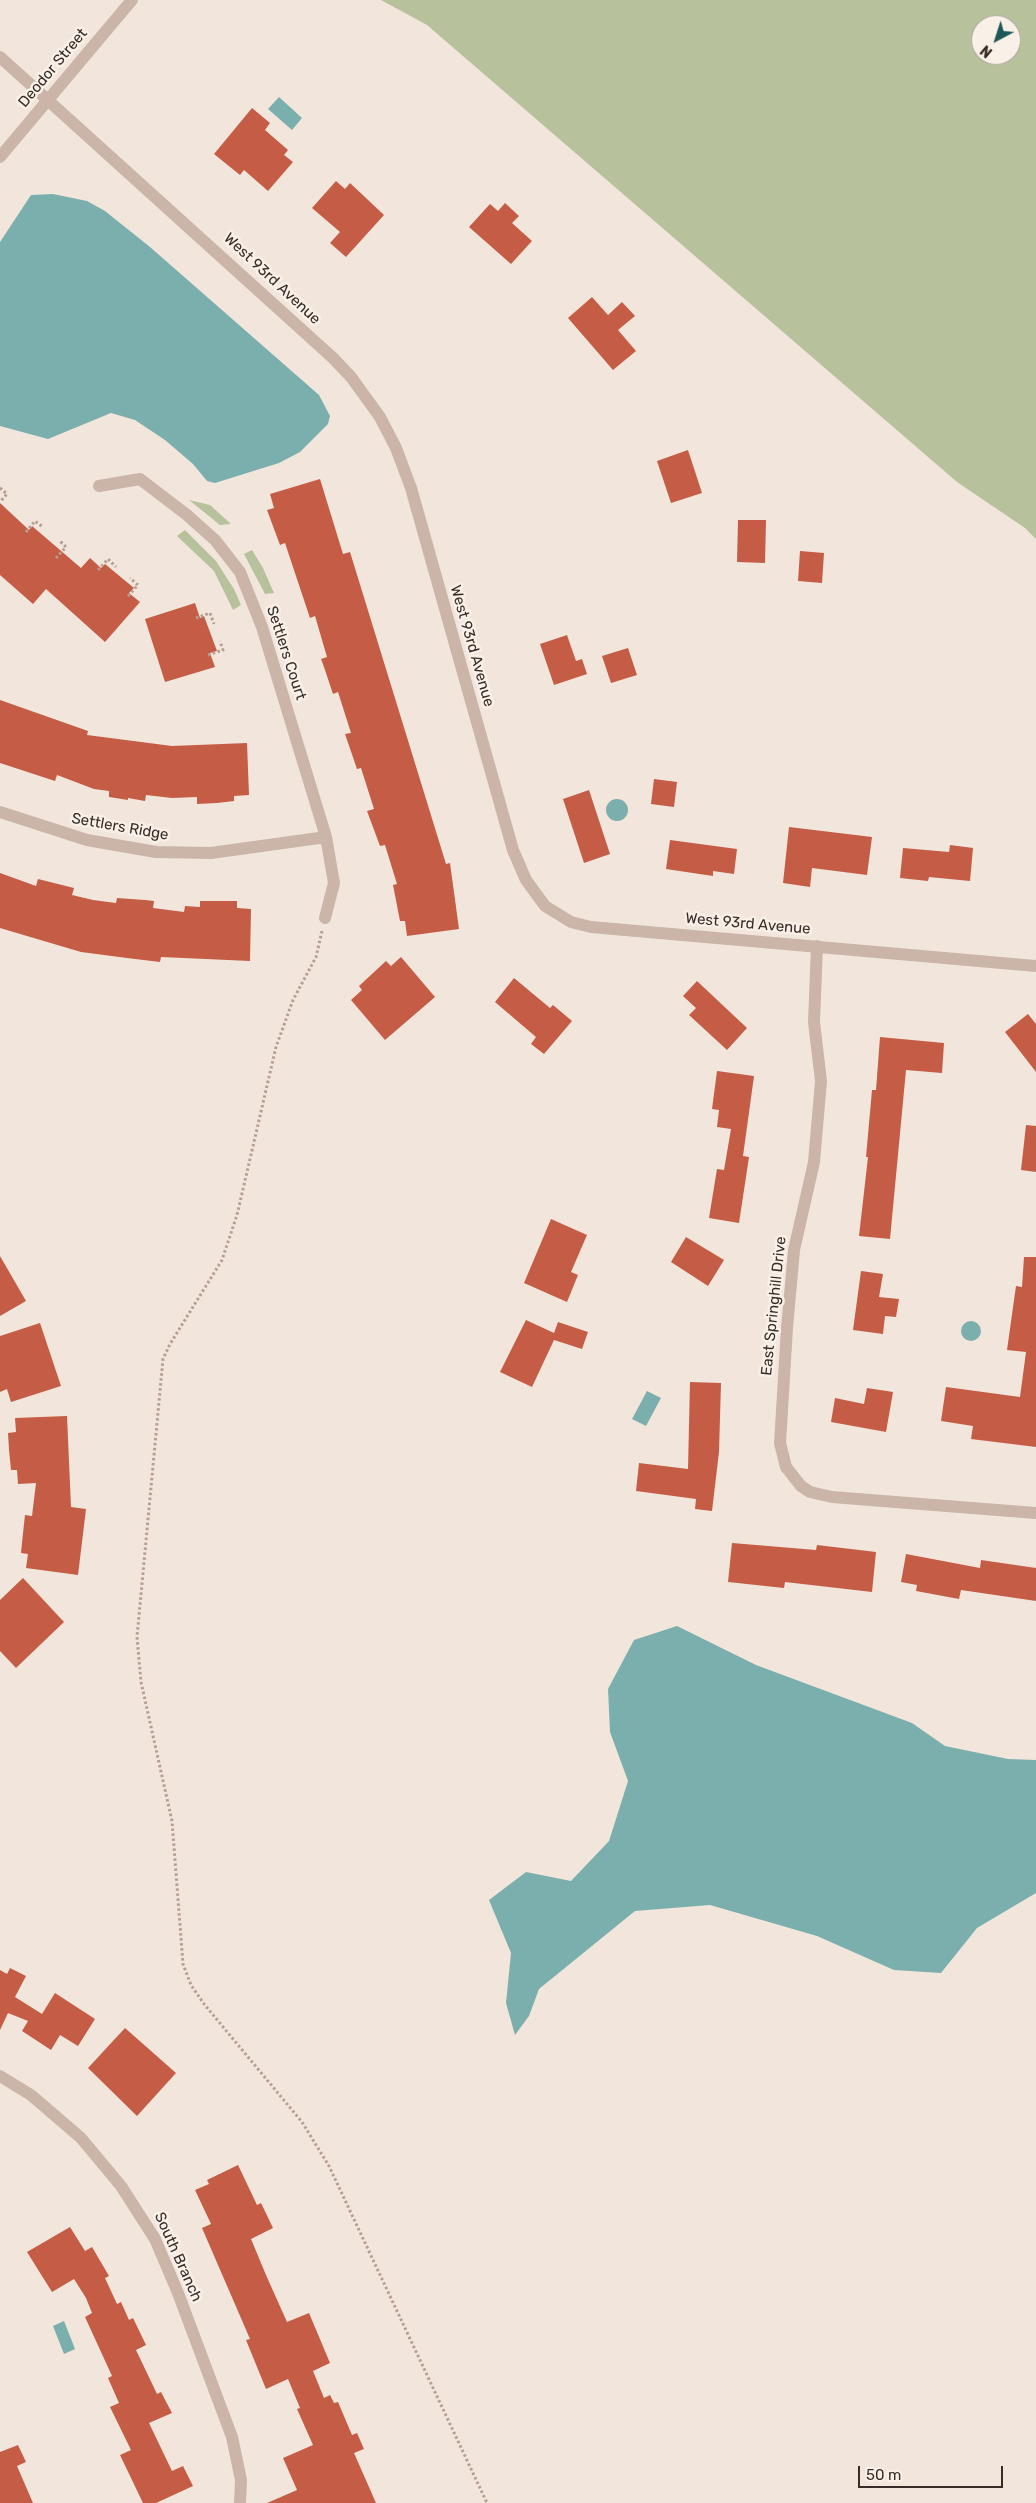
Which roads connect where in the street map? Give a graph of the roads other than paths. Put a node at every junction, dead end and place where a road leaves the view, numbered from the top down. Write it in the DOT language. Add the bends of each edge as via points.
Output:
graph roads {
  1 [pos="132,0"];
  2 [pos="0,56"];
  3 [pos="48,98"];
  4 [pos="0,157"];
  5 [pos="100,486"];
  6 [pos="0,812"];
  7 [pos="326,837"];
  8 [pos="325,918"];
  9 [pos="817,946"];
  10 [pos="1036,966"];
  11 [pos="1036,1513"];
  12 [pos="0,2076"];
  13 [pos="240,2503"];
  1 -- 3 [label="street, Deodor Street"];
  2 -- 3 [label="street, West 93rd Avenue"];
  3 -- 4 [label="street, Deodor Street"];
  3 -- 9 [label="street, West 93rd Avenue" via="329,354 380,416 411,488 513,850 526,880 545,906 571,922 591,926"];
  5 -- 7 [label="street, Settlers Court" via="140,479 187,514 215,540 240,572 262,627"];
  6 -- 7 [label="street, Settlers Ridge" via="87,840 156,852 211,853"];
  7 -- 8 [label="street, Settlers Court" via="334,883"];
  9 -- 10 [label="street, West 93rd Avenue"];
  9 -- 11 [label="street, East Springhill Drive" via="814,1022 821,1081 818,1132 794,1250 780,1426 781,1455 796,1482 810,1492 861,1500"];
  12 -- 13 [label="street, South Branch" via="31,2095 81,2138 122,2186 147,2225 166,2264 232,2437 241,2480"];
}
